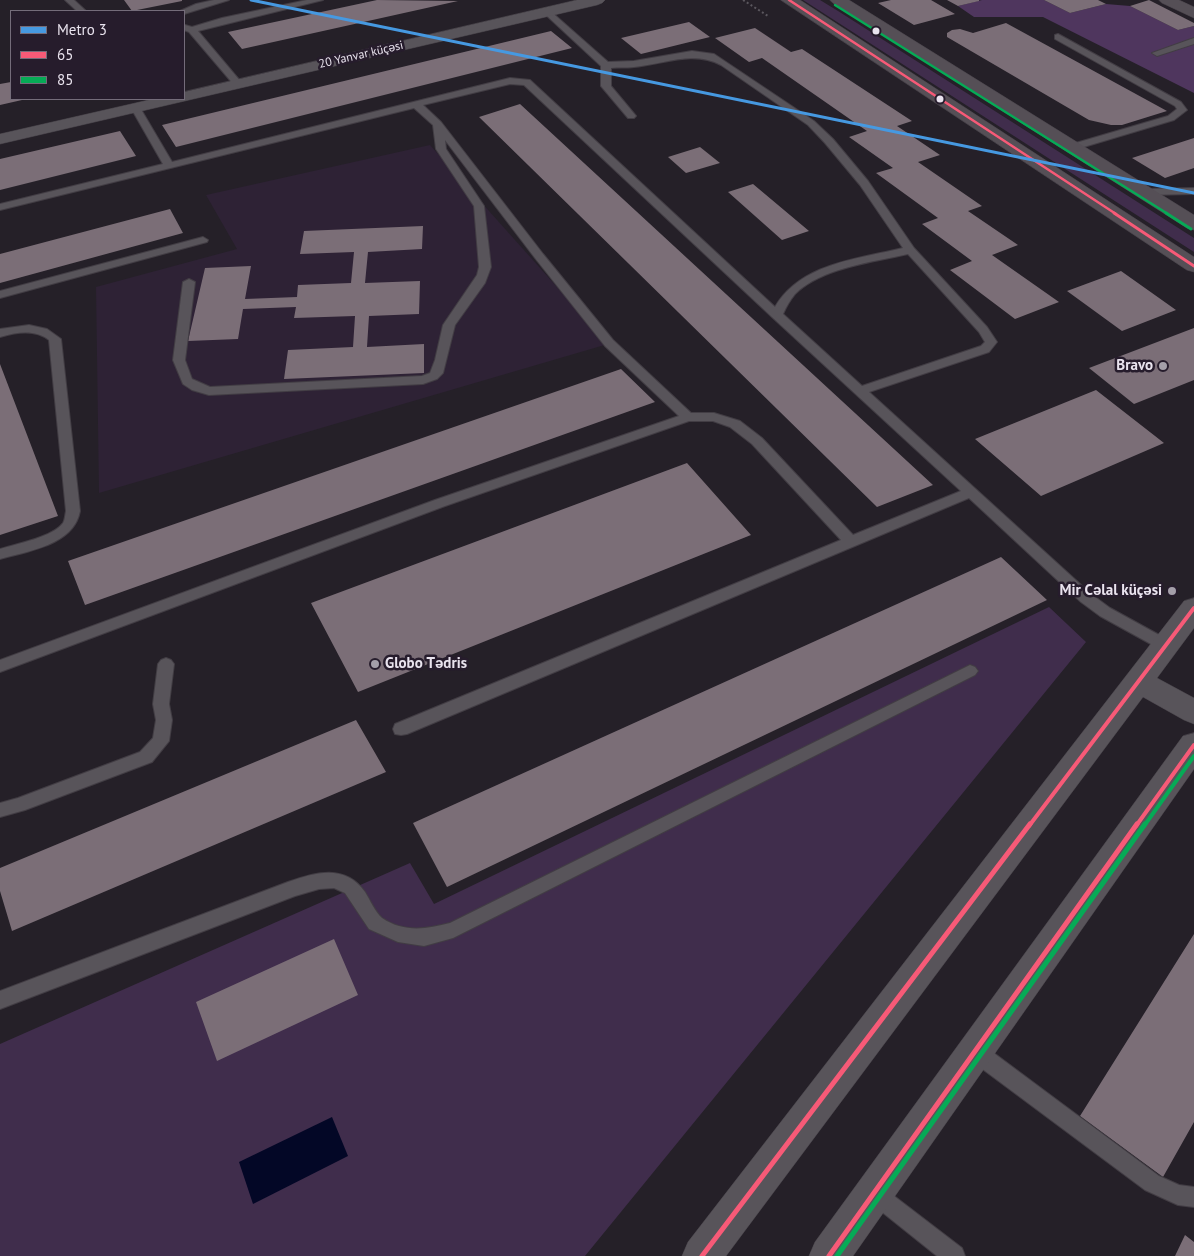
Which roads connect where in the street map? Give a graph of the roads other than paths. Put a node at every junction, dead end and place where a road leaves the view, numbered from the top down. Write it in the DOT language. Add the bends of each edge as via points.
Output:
graph roads {
  1 [pos="69,0"];
  2 [pos="225,0"];
  3 [pos="319,0"];
  4 [pos="597,0"];
  5 [pos="789,0"];
  6 [pos="838,0"];
  7 [pos="1167,0"];
  8 [pos="81,10"];
  9 [pos="185,11"];
  10 [pos="548,12"];
  11 [pos="1194,13"];
  12 [pos="188,29"];
  13 [pos="1058,37"];
  14 [pos="1194,41"];
  15 [pos="1157,53"];
  16 [pos="606,65"];
  17 [pos="238,84"];
  18 [pos="185,97"];
  19 [pos="172,100"];
  20 [pos="418,105"];
  21 [pos="136,108"];
  22 [pos="631,116"];
  23 [pos="438,124"];
  24 [pos="0,139"];
  25 [pos="1073,147"];
  26 [pos="169,166"];
  27 [pos="1194,191"];
  28 [pos="1145,192"];
  29 [pos="0,207"];
  30 [pos="1194,224"];
  31 [pos="203,240"];
  32 [pos="910,250"];
  33 [pos="1194,266"];
  34 [pos="189,282"];
  35 [pos="0,295"];
  36 [pos="776,315"];
  37 [pos="0,333"];
  38 [pos="860,391"];
  39 [pos="688,417"];
  40 [pos="971,492"];
  41 [pos="852,543"];
  42 [pos="0,554"];
  43 [pos="1194,608"];
  44 [pos="1165,645"];
  45 [pos="166,664"];
  46 [pos="0,666"];
  47 [pos="970,671"];
  48 [pos="1139,681"];
  49 [pos="1194,712"];
  50 [pos="401,729"];
  51 [pos="1194,745"];
  52 [pos="0,810"];
  53 [pos="0,998"];
  54 [pos="976,1052"];
  55 [pos="874,1193"];
  56 [pos="1194,1197"];
  57 [pos="702,1256"];
  58 [pos="828,1256"];
  59 [pos="954,1256"];
  1 -- 8 [label="lane"];
  2 -- 9 [label="lane"];
  3 -- 12 [label="lane"];
  4 -- 10 [label="street, 20 Yanvar küçəsi"];
  5 -- 33 [label="main road"];
  6 -- 25 [label="main road"];
  7 -- 11 [label="main road"];
  10 -- 16 [label="lane"];
  10 -- 17 [label="street, 20 Yanvar küçəsi"];
  12 -- 17 [label="lane"];
  13 -- 25 [label="lane" via="1178,104 1182,110 1171,118"];
  14 -- 15 [label="lane"];
  16 -- 22 [label="lane" via="606,86"];
  16 -- 32 [label="lane" via="634,64 692,54 711,56 724,63 811,123 823,135 864,182"];
  17 -- 18 [label="street, 20 Yanvar küçəsi"];
  19 -- 21 [label="street"];
  20 -- 23 [label="lane"];
  20 -- 26 [label="lane"];
  20 -- 36 [label="lane" via="510,81 526,82"];
  21 -- 24 [label="street"];
  21 -- 26 [label="lane"];
  23 -- 34 [label="lane" via="441,149 479,206 484,276 454,313 445,334 439,371 434,377 209,392 196,388 187,381 178,360"];
  23 -- 39 [label="lane" via="609,343"];
  25 -- 28 [label="main road"];
  26 -- 29 [label="lane"];
  27 -- 28 [label="lane"];
  28 -- 30 [label="main road"];
  31 -- 35 [label="lane"];
  32 -- 36 [label="lane" via="835,269 805,281 792,291"];
  32 -- 38 [label="lane" via="991,342 985,349"];
  36 -- 38 [label="lane"];
  37 -- 42 [label="lane" via="26,329 47,332 55,339 73,511 67,528"];
  38 -- 40 [label="lane"];
  39 -- 41 [label="lane" via="714,417 735,424 758,440"];
  39 -- 46 [label="lane" via="440,503"];
  40 -- 41 [label="lane"];
  40 -- 44 [label="lane" via="1086,598"];
  41 -- 50 [label="lane" via="777,571"];
  43 -- 44 [label="street"];
  44 -- 48 [label="street"];
  45 -- 52 [label="lane" via="161,741 146,757"];
  47 -- 53 [label="lane" via="453,930 424,938 398,934 375,923 351,887 335,880 319,881"];
  48 -- 49 [label="street"];
  48 -- 57 [label="street"];
  51 -- 54 [label="street"];
  54 -- 55 [label="street"];
  54 -- 56 [label="lane" via="1152,1183 1178,1195"];
  55 -- 58 [label="street"];
  55 -- 59 [label="lane"];
}
